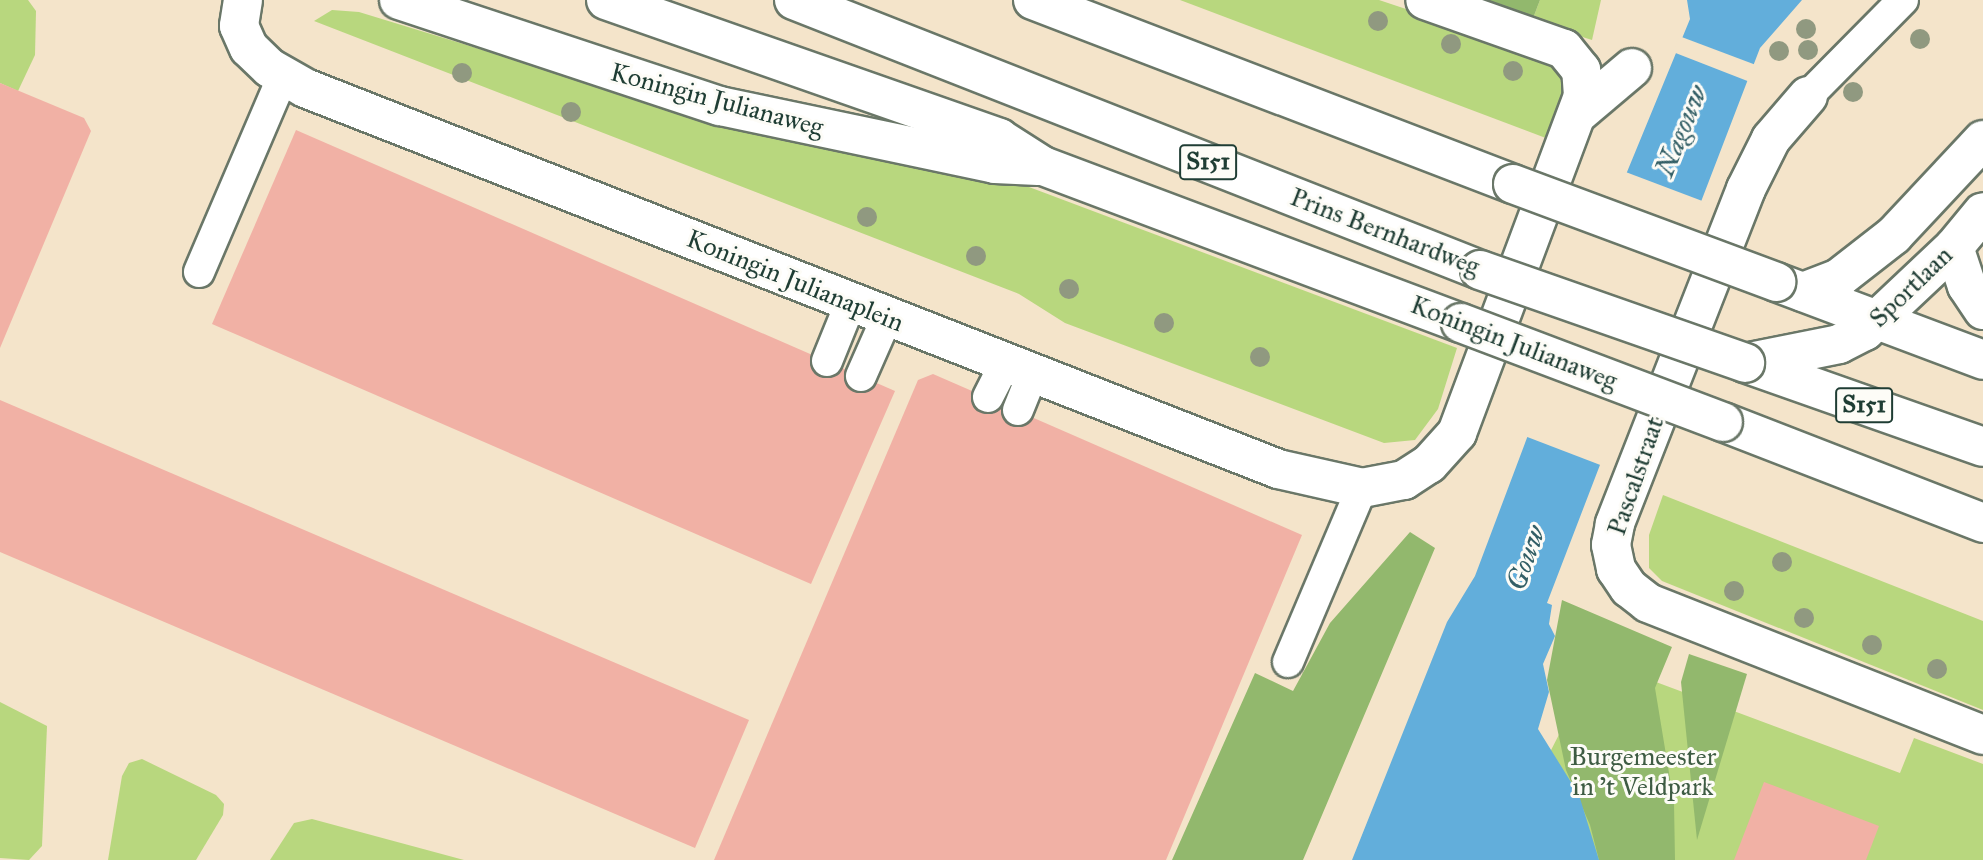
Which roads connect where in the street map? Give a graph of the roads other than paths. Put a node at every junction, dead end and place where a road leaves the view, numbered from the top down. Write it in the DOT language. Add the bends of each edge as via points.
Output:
graph roads {
  1 [pos="243,0"];
  2 [pos="399,0"];
  3 [pos="606,0"];
  4 [pos="794,0"];
  5 [pos="1032,0"];
  6 [pos="1425,0"];
  7 [pos="1903,0"];
  8 [pos="1632,68"];
  9 [pos="283,76"];
  10 [pos="1808,96"];
  11 [pos="1580,111"];
  12 [pos="1983,140"];
  13 [pos="1043,166"];
  14 [pos="1983,212"];
  15 [pos="1954,247"];
  16 [pos="199,272"];
  17 [pos="1789,287"];
  18 [pos="851,302"];
  19 [pos="1983,310"];
  20 [pos="887,317"];
  21 [pos="1880,320"];
  22 [pos="1983,360"];
  23 [pos="827,361"];
  24 [pos="1745,363"];
  25 [pos="861,376"];
  26 [pos="1983,447"];
  27 [pos="1362,488"];
  28 [pos="1983,523"];
  29 [pos="1288,662"];
  30 [pos="1983,734"];
  1 -- 9 [label="main road, Koningin Julianaplein" via="239,26 243,39"];
  2 -- 13 [label="main road, Koningin Julianaweg" via="720,106 995,164"];
  3 -- 13 [label="main road, Koningin Julianaweg" via="999,138"];
  4 -- 24 [label="main road, Prins Bernhardweg / S151, bridge" via="1480,270"];
  5 -- 17 [label="main road, bridge"];
  6 -- 11 [label="main road" via="1564,49 1581,70"];
  7 -- 10 [label="lane"];
  8 -- 11 [label="main road"];
  9 -- 16 [label="lane"];
  9 -- 18 [label="main road, Koningin Julianaplein"];
  10 -- 30 [label="main road, Pascalstraat" via="1771,139 1746,188 1615,524 1611,545 1616,569 1629,588 1648,603"];
  11 -- 27 [label="main road, Koningin Julianaplein" via="1457,433 1429,464 1404,480"];
  12 -- 17 [label="main road, Sportlaan" via="1894,235 1839,278"];
  13 -- 28 [label="main road, Koningin Julianaweg, bridge"];
  14 -- 15 [label="main road, Sportlaan"];
  15 -- 19 [label="main road" via="1967,286"];
  15 -- 21 [label="main road, Sportlaan"];
  17 -- 21 [label="main road"];
  18 -- 20 [label="main road, Koningin Julianaplein"];
  18 -- 23 [label="lane"];
  20 -- 25 [label="lane"];
  20 -- 27 [label="main road, Koningin Julianaplein" via="1011,387 1278,469"];
  21 -- 22 [label="main road"];
  21 -- 24 [label="main road, Sportlaan" via="1839,344"];
  24 -- 26 [label="main road, Prins Bernhardweg / S151"];
  27 -- 29 [label="lane"];
}
